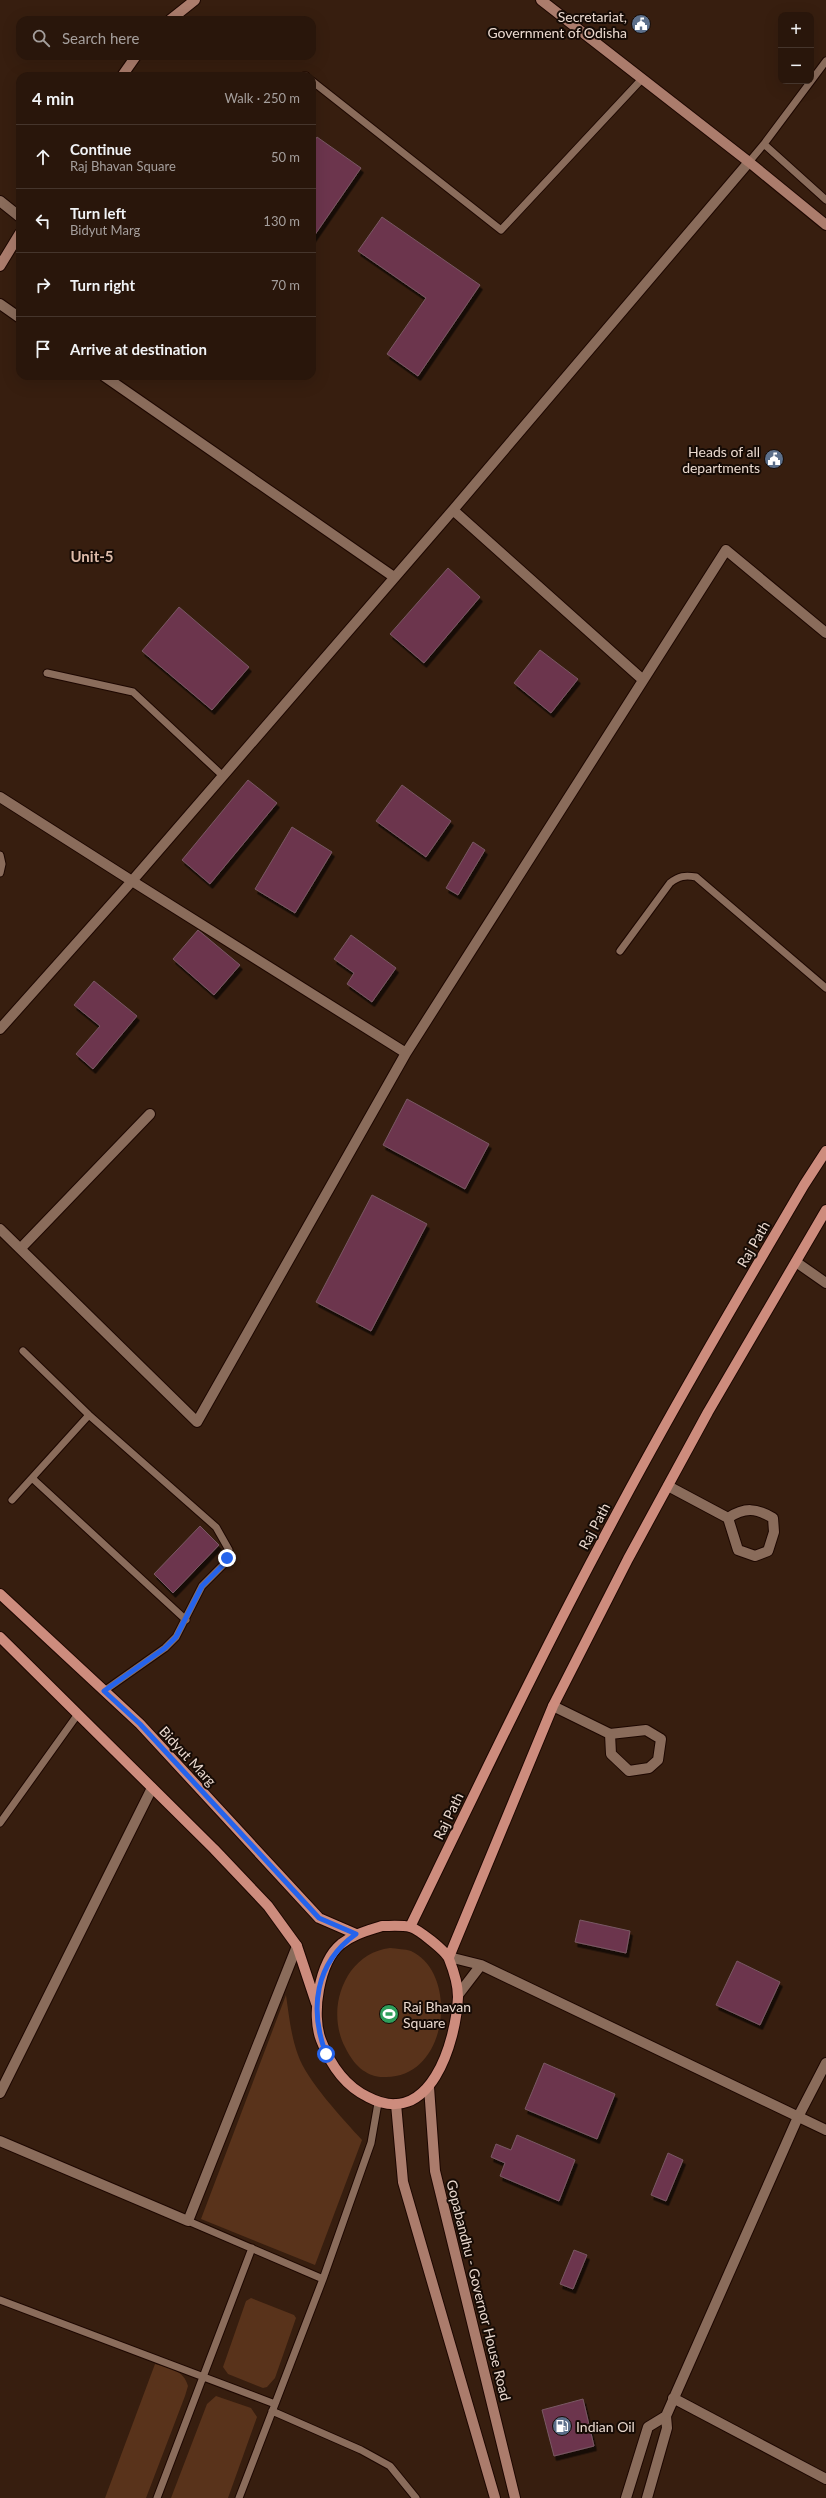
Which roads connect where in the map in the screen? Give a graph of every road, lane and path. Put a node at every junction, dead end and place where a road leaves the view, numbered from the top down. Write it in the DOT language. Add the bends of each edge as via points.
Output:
graph roads {
  1 [pos="194,0"];
  2 [pos="541,0"];
  3 [pos="175,16"];
  4 [pos="133,60"];
  5 [pos="826,61"];
  6 [pos="125,72"];
  7 [pos="641,80"];
  8 [pos="316,84"];
  9 [pos="764,144"];
  10 [pos="749,162"];
  11 [pos="826,200"];
  12 [pos="0,201"];
  13 [pos="16,214"];
  14 [pos="826,225"];
  15 [pos="16,240"];
  16 [pos="0,266"];
  17 [pos="0,304"];
  18 [pos="16,315"];
  19 [pos="110,380"];
  20 [pos="453,510"];
  21 [pos="394,577"];
  22 [pos="826,633"];
  23 [pos="47,673"];
  24 [pos="642,679"];
  25 [pos="223,776"];
  26 [pos="0,797"];
  27 [pos="0,855"];
  28 [pos="0,873"];
  29 [pos="132,881"];
  30 [pos="620,951"];
  31 [pos="826,988"];
  32 [pos="0,1029"];
  33 [pos="406,1053"];
  34 [pos="150,1114"];
  35 [pos="826,1151"];
  36 [pos="826,1210"];
  37 [pos="0,1230"];
  38 [pos="20,1248"];
  39 [pos="796,1262"];
  40 [pos="826,1283"];
  41 [pos="23,1351"];
  42 [pos="89,1415"];
  43 [pos="32,1478"];
  44 [pos="668,1486"];
  45 [pos="12,1500"];
  46 [pos="728,1518"];
  47 [pos="0,1594"];
  48 [pos="186,1620"];
  49 [pos="0,1637"];
  50 [pos="104,1691"];
  51 [pos="552,1706"];
  52 [pos="78,1714"];
  53 [pos="610,1734"];
  54 [pos="152,1788"];
  55 [pos="0,1824"];
  56 [pos="410,1927"];
  57 [pos="356,1934"];
  58 [pos="297,1946"];
  59 [pos="449,1957"];
  60 [pos="481,1965"];
  61 [pos="458,1995"];
  62 [pos="317,2005"];
  63 [pos="826,2063"];
  64 [pos="429,2087"];
  65 [pos="0,2093"];
  66 [pos="378,2103"];
  67 [pos="396,2104"];
  68 [pos="798,2117"];
  69 [pos="826,2130"];
  70 [pos="0,2141"];
  71 [pos="188,2221"];
  72 [pos="252,2248"];
  73 [pos="323,2279"];
  74 [pos="0,2300"];
  75 [pos="204,2376"];
  76 [pos="673,2398"];
  77 [pos="275,2404"];
  78 [pos="272,2411"];
  79 [pos="666,2416"];
  80 [pos="826,2479"];
  81 [pos="157,2498"];
  82 [pos="238,2498"];
  83 [pos="416,2498"];
  84 [pos="495,2498"];
  85 [pos="515,2498"];
  86 [pos="626,2498"];
  87 [pos="647,2498"];
  1 -- 3 [label="street"];
  2 -- 7 [label="street"];
  4 -- 6 [label="street"];
  5 -- 9 [label="lane"];
  7 -- 8 [label="lane" via="501,230"];
  7 -- 10 [label="street"];
  9 -- 10 [label="lane"];
  9 -- 11 [label="lane"];
  10 -- 14 [label="street"];
  10 -- 20 [label="street"];
  12 -- 13 [label="street"];
  15 -- 16 [label="street"];
  17 -- 18 [label="street"];
  19 -- 21 [label="street"];
  20 -- 21 [label="street"];
  20 -- 24 [label="street"];
  21 -- 25 [label="street"];
  22 -- 24 [label="street" via="726,550"];
  23 -- 25 [label="lane" via="133,692"];
  24 -- 33 [label="street"];
  25 -- 29 [label="street"];
  26 -- 29 [label="street"];
  27 -- 28 [label="lane"];
  29 -- 32 [label="street"];
  29 -- 33 [label="street"];
  30 -- 31 [label="lane" via="670,883 677,877 686,875 696,877"];
  33 -- 38 [label="street" via="198,1422"];
  34 -- 38 [label="street"];
  35 -- 56 [label="main road, Raj Path" via="680,1396 600,1544 524,1692"];
  36 -- 39 [label="main road"];
  37 -- 38 [label="street"];
  39 -- 40 [label="street"];
  39 -- 44 [label="main road"];
  41 -- 42 [label="lane"];
  42 -- 43 [label="lane"];
  42 -- 48 [label="lane" via="216,1527 225,1540 229,1550 227,1558 202,1586"];
  43 -- 45 [label="lane"];
  43 -- 48 [label="lane"];
  44 -- 46 [label="street"];
  44 -- 51 [label="main road"];
  46 -- 46 [label="street" via="740,1510 753,1510 773,1518 774,1532 768,1551 755,1556 738,1550"];
  47 -- 50 [label="main road, Bidyut Marg"];
  48 -- 50 [label="lane" via="176,1637 165,1648"];
  49 -- 52 [label="main road"];
  50 -- 57 [label="main road, Bidyut Marg" via="140,1724 311,1910 332,1925"];
  51 -- 53 [label="street"];
  51 -- 59 [label="main road"];
  52 -- 54 [label="main road"];
  52 -- 55 [label="lane"];
  53 -- 53 [label="street" via="646,1730 661,1739 658,1760 649,1768 629,1771 611,1754"];
  54 -- 58 [label="main road" via="268,1906"];
  54 -- 65 [label="street"];
  56 -- 57 [label="main road" via="382,1926"];
  56 -- 59 [label="main road" via="429,1938"];
  57 -- 62 [label="main road" via="340,1946 322,1975"];
  58 -- 62 [label="main road"];
  58 -- 71 [label="street"];
  59 -- 60 [label="street"];
  59 -- 61 [label="main road"];
  60 -- 61 [label="street"];
  60 -- 68 [label="street"];
  61 -- 64 [label="main road" via="455,2023 442,2067"];
  62 -- 66 [label="main road" via="319,2035 326,2054 356,2091"];
  63 -- 68 [label="street"];
  64 -- 67 [label="main road" via="419,2096"];
  64 -- 85 [label="street, Gopabandhu - Governor House Road" via="435,2171"];
  66 -- 67 [label="main road"];
  66 -- 73 [label="lane" via="371,2143"];
  67 -- 84 [label="street" via="403,2182"];
  68 -- 69 [label="street"];
  68 -- 76 [label="street"];
  70 -- 71 [label="street"];
  71 -- 72 [label="lane"];
  72 -- 73 [label="lane"];
  72 -- 75 [label="lane"];
  73 -- 77 [label="lane"];
  74 -- 75 [label="lane"];
  75 -- 77 [label="lane"];
  75 -- 81 [label="lane"];
  76 -- 79 [label="street"];
  76 -- 80 [label="street"];
  77 -- 78 [label="lane"];
  78 -- 82 [label="lane"];
  78 -- 83 [label="lane" via="361,2450 390,2466"];
  79 -- 86 [label="street" via="648,2427"];
  79 -- 87 [label="street" via="667,2428"];
}
